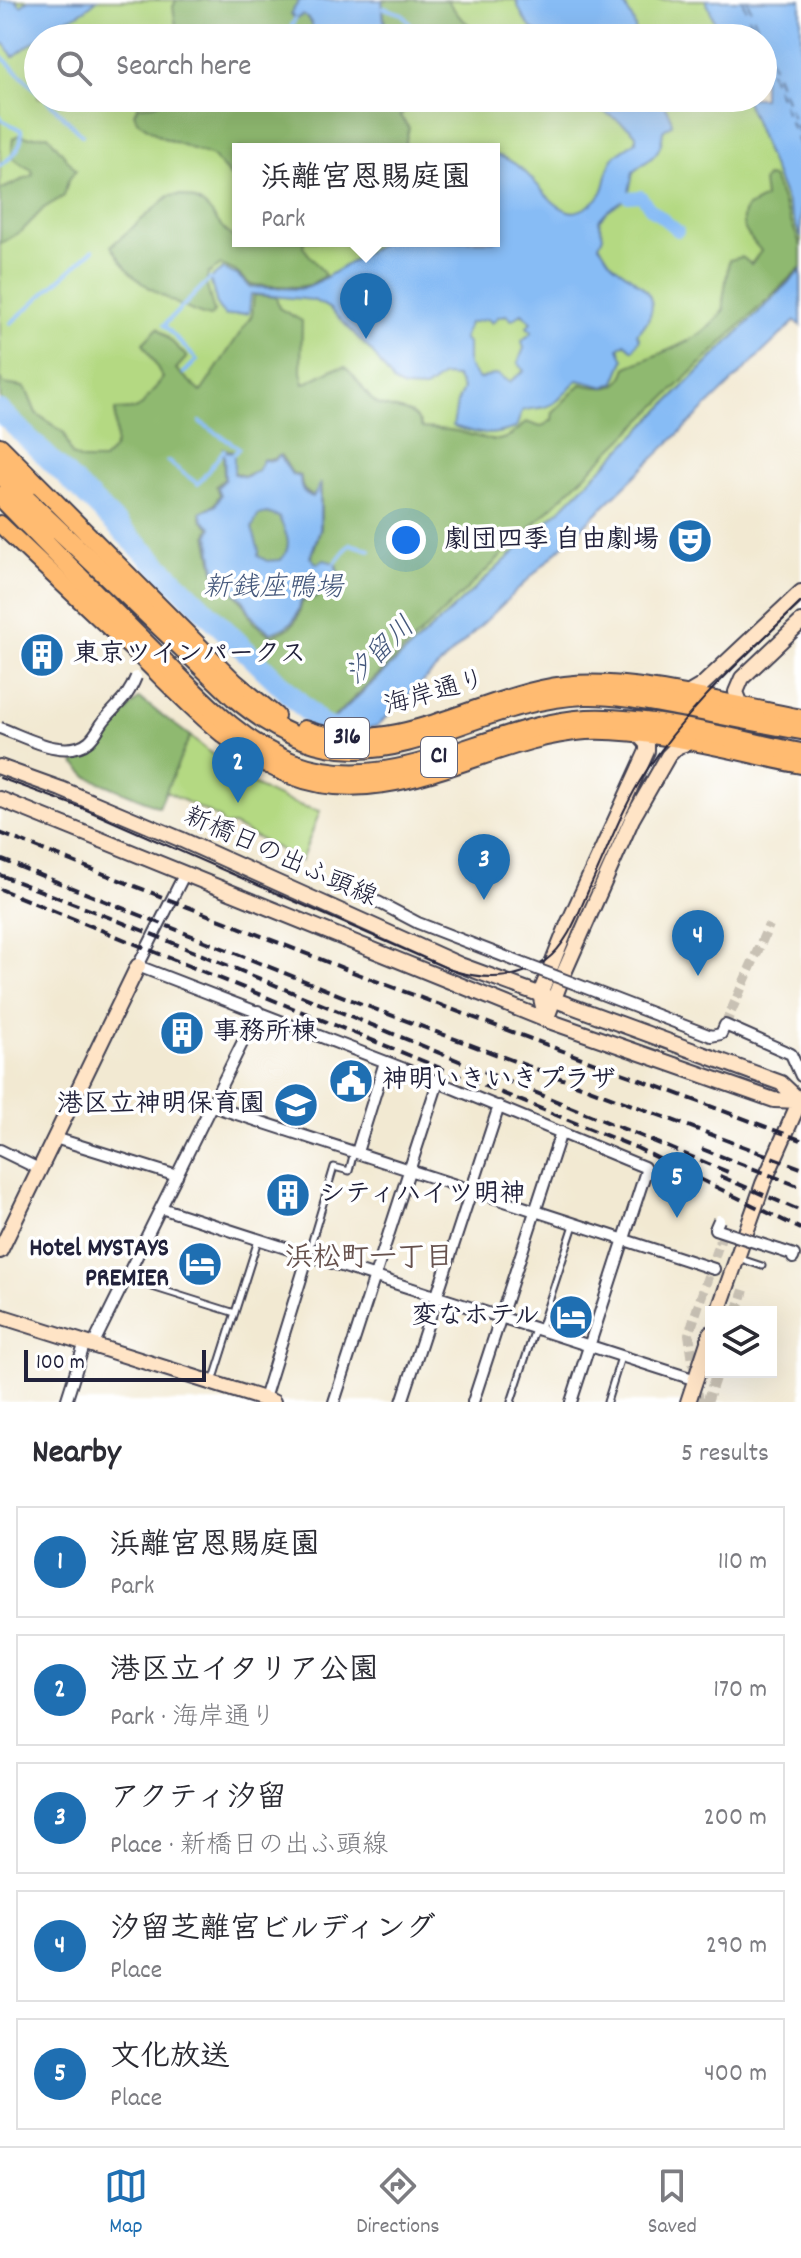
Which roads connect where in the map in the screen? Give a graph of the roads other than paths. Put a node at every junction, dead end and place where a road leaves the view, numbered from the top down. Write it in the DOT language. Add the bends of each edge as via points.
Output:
graph roads {
  1 [pos="0,446"];
  2 [pos="0,456"];
  3 [pos="0,474"];
  4 [pos="0,496"];
  5 [pos="0,514"];
  6 [pos="0,524"];
  7 [pos="801,592"];
  8 [pos="140,606"];
  9 [pos="801,622"];
  10 [pos="125,623"];
  11 [pos="136,677"];
  12 [pos="684,696"];
  13 [pos="742,707"];
  14 [pos="801,722"];
  15 [pos="0,728"];
  16 [pos="638,734"];
  17 [pos="687,743"];
  18 [pos="801,753"];
  19 [pos="801,765"];
  20 [pos="0,767"];
  21 [pos="0,799"];
  22 [pos="184,875"];
  23 [pos="378,902"];
  24 [pos="138,966"];
  25 [pos="547,996"];
  26 [pos="258,1011"];
  27 [pos="546,1020"];
  28 [pos="385,1062"];
  29 [pos="801,1076"];
  30 [pos="438,1082"];
  31 [pos="800,1100"];
  32 [pos="209,1105"];
  33 [pos="499,1106"];
  34 [pos="561,1132"];
  35 [pos="55,1138"];
  36 [pos="0,1150"];
  37 [pos="356,1151"];
  38 [pos="39,1169"];
  39 [pos="410,1169"];
  40 [pos="177,1176"];
  41 [pos="472,1189"];
  42 [pos="161,1208"];
  43 [pos="536,1210"];
  44 [pos="719,1220"];
  45 [pos="575,1222"];
  46 [pos="624,1238"];
  47 [pos="258,1240"];
  48 [pos="0,1251"];
  49 [pos="308,1256"];
  50 [pos="736,1258"];
  51 [pos="793,1258"];
  52 [pos="762,1266"];
  53 [pos="714,1269"];
  54 [pos="375,1277"];
  55 [pos="126,1279"];
  56 [pos="437,1297"];
  57 [pos="720,1306"];
  58 [pos="235,1313"];
  59 [pos="0,1316"];
  60 [pos="500,1317"];
  61 [pos="537,1329"];
  62 [pos="89,1343"];
  63 [pos="589,1346"];
  64 [pos="705,1352"];
  65 [pos="622,1356"];
  66 [pos="696,1380"];
  67 [pos="213,1383"];
  68 [pos="267,1401"];
  69 [pos="66,1402"];
  70 [pos="334,1402"];
  71 [pos="402,1402"];
  72 [pos="473,1402"];
  73 [pos="511,1402"];
  74 [pos="571,1402"];
  75 [pos="607,1402"];
  76 [pos="688,1402"];
  1 -- 12 [label="main road, 海岸通り / 316" via="235,682 288,724 331,737 361,739 564,685 607,684"];
  2 -- 8 [label="highway, C1"];
  3 -- 8 [label="highway, C1"];
  4 -- 10 [label="highway, C1"];
  5 -- 10 [label="highway, C1"];
  6 -- 16 [label="main road, 316" via="218,729 250,754 294,777 340,786 385,783 535,739 586,731"];
  7 -- 12 [label="main road"];
  8 -- 14 [label="highway, C1" via="257,716 299,738 334,747 405,744 526,705 585,695"];
  9 -- 13 [label="main road" via="742,678 736,692"];
  10 -- 18 [label="highway, C1" via="234,729 268,751 317,770 395,770 532,728 586,719 649,723"];
  11 -- 15 [label="street, bridge" via="128,697 86,744 54,748"];
  12 -- 13 [label="main road, 海岸通り / 316"];
  13 -- 14 [label="main road, 海岸通り / 316"];
  16 -- 17 [label="main road, 316"];
  16 -- 25 [label="main road" via="647,751 568,924"];
  17 -- 19 [label="main road, 316"];
  17 -- 25 [label="main road" via="668,756 632,819"];
  20 -- 25 [label="main road, 新橋日の出ふ頭線" via="193,845 412,945"];
  21 -- 22 [label="main road, 新橋日の出ふ頭線"];
  22 -- 24 [label="street"];
  22 -- 27 [label="main road, 新橋日の出ふ頭線"];
  23 -- 29 [label="street, bridge" via="475,947 711,1036 721,1034 725,1025 745,1041 791,1054"];
  24 -- 26 [label="street"];
  24 -- 35 [label="main road"];
  25 -- 27 [label="main road"];
  25 -- 31 [label="main road, 新橋日の出ふ頭線" via="781,1083"];
  26 -- 28 [label="street"];
  26 -- 32 [label="street"];
  27 -- 31 [label="main road, 新橋日の出ふ頭線" via="774,1100"];
  28 -- 30 [label="street"];
  28 -- 37 [label="street"];
  30 -- 33 [label="street"];
  30 -- 39 [label="street"];
  31 -- 50 [label="main road"];
  32 -- 37 [label="street"];
  32 -- 40 [label="street"];
  33 -- 34 [label="street"];
  33 -- 41 [label="street"];
  34 -- 43 [label="street"];
  34 -- 46 [label="street" via="644,1167"];
  35 -- 38 [label="main road"];
  35 -- 40 [label="street"];
  36 -- 38 [label="street"];
  37 -- 39 [label="street"];
  37 -- 49 [label="lane" via="349,1171 334,1167"];
  38 -- 48 [label="main road"];
  39 -- 41 [label="street"];
  39 -- 54 [label="street"];
  40 -- 42 [label="street"];
  41 -- 43 [label="street"];
  41 -- 56 [label="street"];
  42 -- 47 [label="street"];
  42 -- 55 [label="street"];
  43 -- 45 [label="street"];
  43 -- 60 [label="street"];
  44 -- 51 [label="street, bridge" via="715,1229"];
  45 -- 46 [label="street"];
  45 -- 61 [label="lane"];
  46 -- 53 [label="street"];
  46 -- 63 [label="street"];
  47 -- 49 [label="street"];
  47 -- 58 [label="lane"];
  49 -- 54 [label="street"];
  49 -- 68 [label="street"];
  50 -- 52 [label="lane"];
  50 -- 57 [label="main road"];
  54 -- 56 [label="street"];
  54 -- 70 [label="street"];
  55 -- 58 [label="lane"];
  55 -- 62 [label="street"];
  56 -- 60 [label="street"];
  56 -- 71 [label="street"];
  58 -- 67 [label="lane"];
  59 -- 62 [label="main road"];
  60 -- 61 [label="street"];
  60 -- 72 [label="street"];
  61 -- 63 [label="street"];
  61 -- 73 [label="lane"];
  62 -- 67 [label="main road"];
  62 -- 69 [label="street"];
  63 -- 65 [label="street"];
  63 -- 74 [label="street"];
  64 -- 66 [label="main road"];
  65 -- 66 [label="street"];
  65 -- 75 [label="lane"];
  66 -- 76 [label="main road"];
  67 -- 68 [label="main road"];
}
